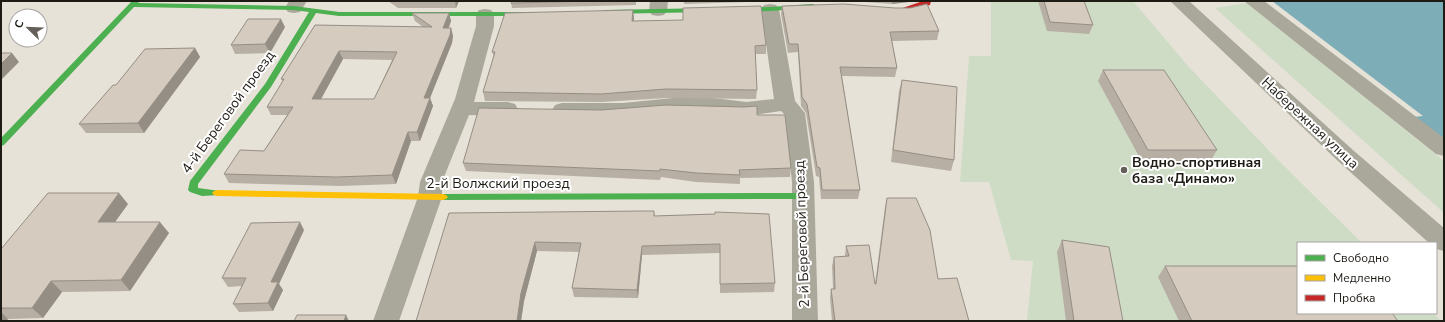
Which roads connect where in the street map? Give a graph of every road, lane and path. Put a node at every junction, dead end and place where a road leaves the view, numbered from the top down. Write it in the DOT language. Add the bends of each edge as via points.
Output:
graph roads {
  1 [pos="1179,1"];
  2 [pos="1254,1"];
  3 [pos="927,2"];
  4 [pos="135,3"];
  5 [pos="296,5"];
  6 [pos="658,6"];
  7 [pos="820,6"];
  8 [pos="770,9"];
  9 [pos="314,10"];
  10 [pos="481,10"];
  11 [pos="886,12"];
  12 [pos="595,13"];
  13 [pos="547,14"];
  14 [pos="785,103"];
  15 [pos="461,108"];
  16 [pos="1,143"];
  17 [pos="1444,149"];
  18 [pos="193,190"];
  19 [pos="804,196"];
  20 [pos="430,197"];
  21 [pos="1444,242"];
  22 [pos="386,321"];
  23 [pos="805,321"];
  1 -- 21 [label="street, Набережная улица" via="1346,156"];
  2 -- 17 [label="street"];
  3 -- 11 [label="street" via="917,7"];
  4 -- 5 [label="street"];
  4 -- 16 [label="street"];
  5 -- 9 [label="street"];
  6 -- 8 [label="street"];
  6 -- 12 [label="street"];
  7 -- 8 [label="street"];
  8 -- 14 [label="street, 2-й Береговой проезд"];
  9 -- 10 [label="street" via="339,14"];
  9 -- 18 [label="street, 4-й Береговой проезд" via="268,85 192,183"];
  10 -- 13 [label="street"];
  10 -- 15 [label="street" via="485,26"];
  14 -- 15 [label="street" via="747,109 713,105 673,105 623,110"];
  14 -- 19 [label="street, 2-й Береговой проезд" via="795,113"];
  15 -- 20 [label="street" via="431,182"];
  18 -- 20 [label="street, 2-й Волжский проезд" via="202,193"];
  19 -- 20 [label="street, 2-й Волжский проезд"];
  19 -- 23 [label="street, 2-й Береговой проезд"];
  20 -- 22 [label="street"];
}
